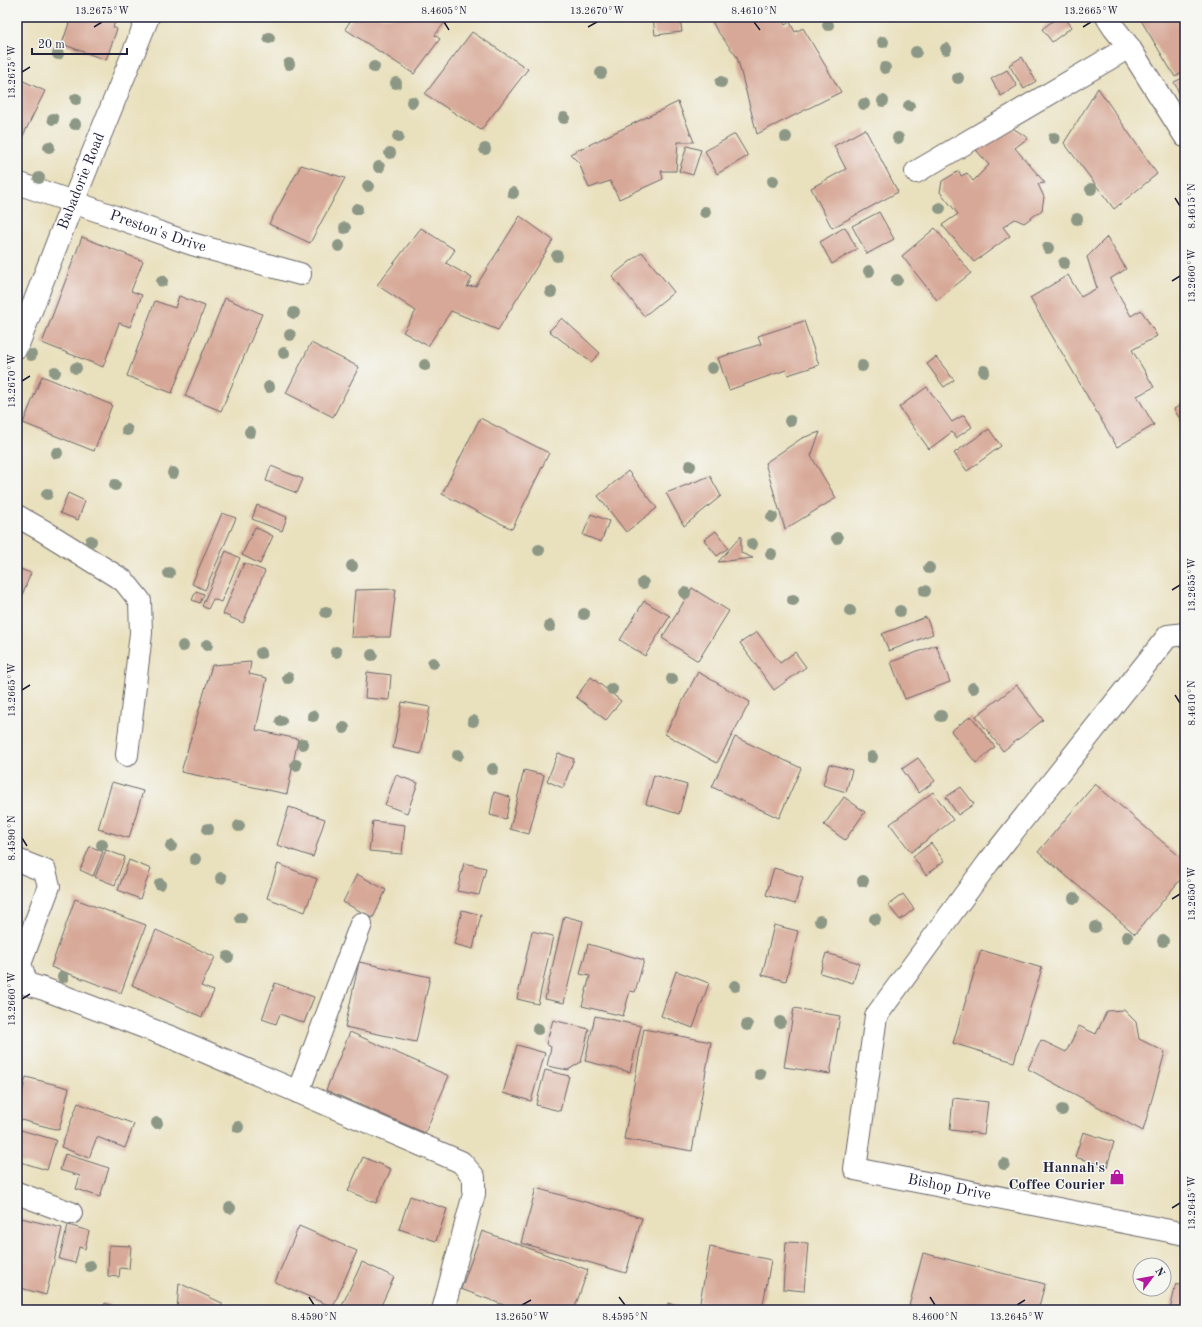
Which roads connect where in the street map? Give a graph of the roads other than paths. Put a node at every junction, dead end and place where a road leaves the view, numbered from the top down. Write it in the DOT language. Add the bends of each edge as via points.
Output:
graph roads {
  1 [pos="148,17"];
  2 [pos="1108,17"];
  3 [pos="1129,47"];
  4 [pos="1185,136"];
  5 [pos="916,172"];
  6 [pos="17,184"];
  7 [pos="73,202"];
  8 [pos="300,274"];
  9 [pos="17,347"];
  10 [pos="17,516"];
  11 [pos="1185,634"];
  12 [pos="127,755"];
  13 [pos="17,860"];
  14 [pos="361,924"];
  15 [pos="298,1092"];
  16 [pos="17,1193"];
  17 [pos="71,1214"];
  18 [pos="1185,1234"];
  19 [pos="443,1310"];
  1 -- 7 [label="street, Babadorie Road"];
  2 -- 3 [label="street"];
  3 -- 4 [label="street"];
  3 -- 5 [label="street"];
  6 -- 7 [label="street, Preston's Drive"];
  7 -- 8 [label="street, Preston's Drive" via="192,244"];
  7 -- 9 [label="street, Babadorie Road"];
  10 -- 12 [label="street" via="124,581 140,601 141,633"];
  11 -- 18 [label="street, Bishop Drive" via="1168,636 988,863 876,1016 855,1169"];
  13 -- 15 [label="street" via="45,871 49,886 20,964 27,984 173,1038"];
  14 -- 15 [label="street"];
  15 -- 19 [label="street" via="461,1162 474,1177 474,1194"];
  16 -- 17 [label="street"];
}
